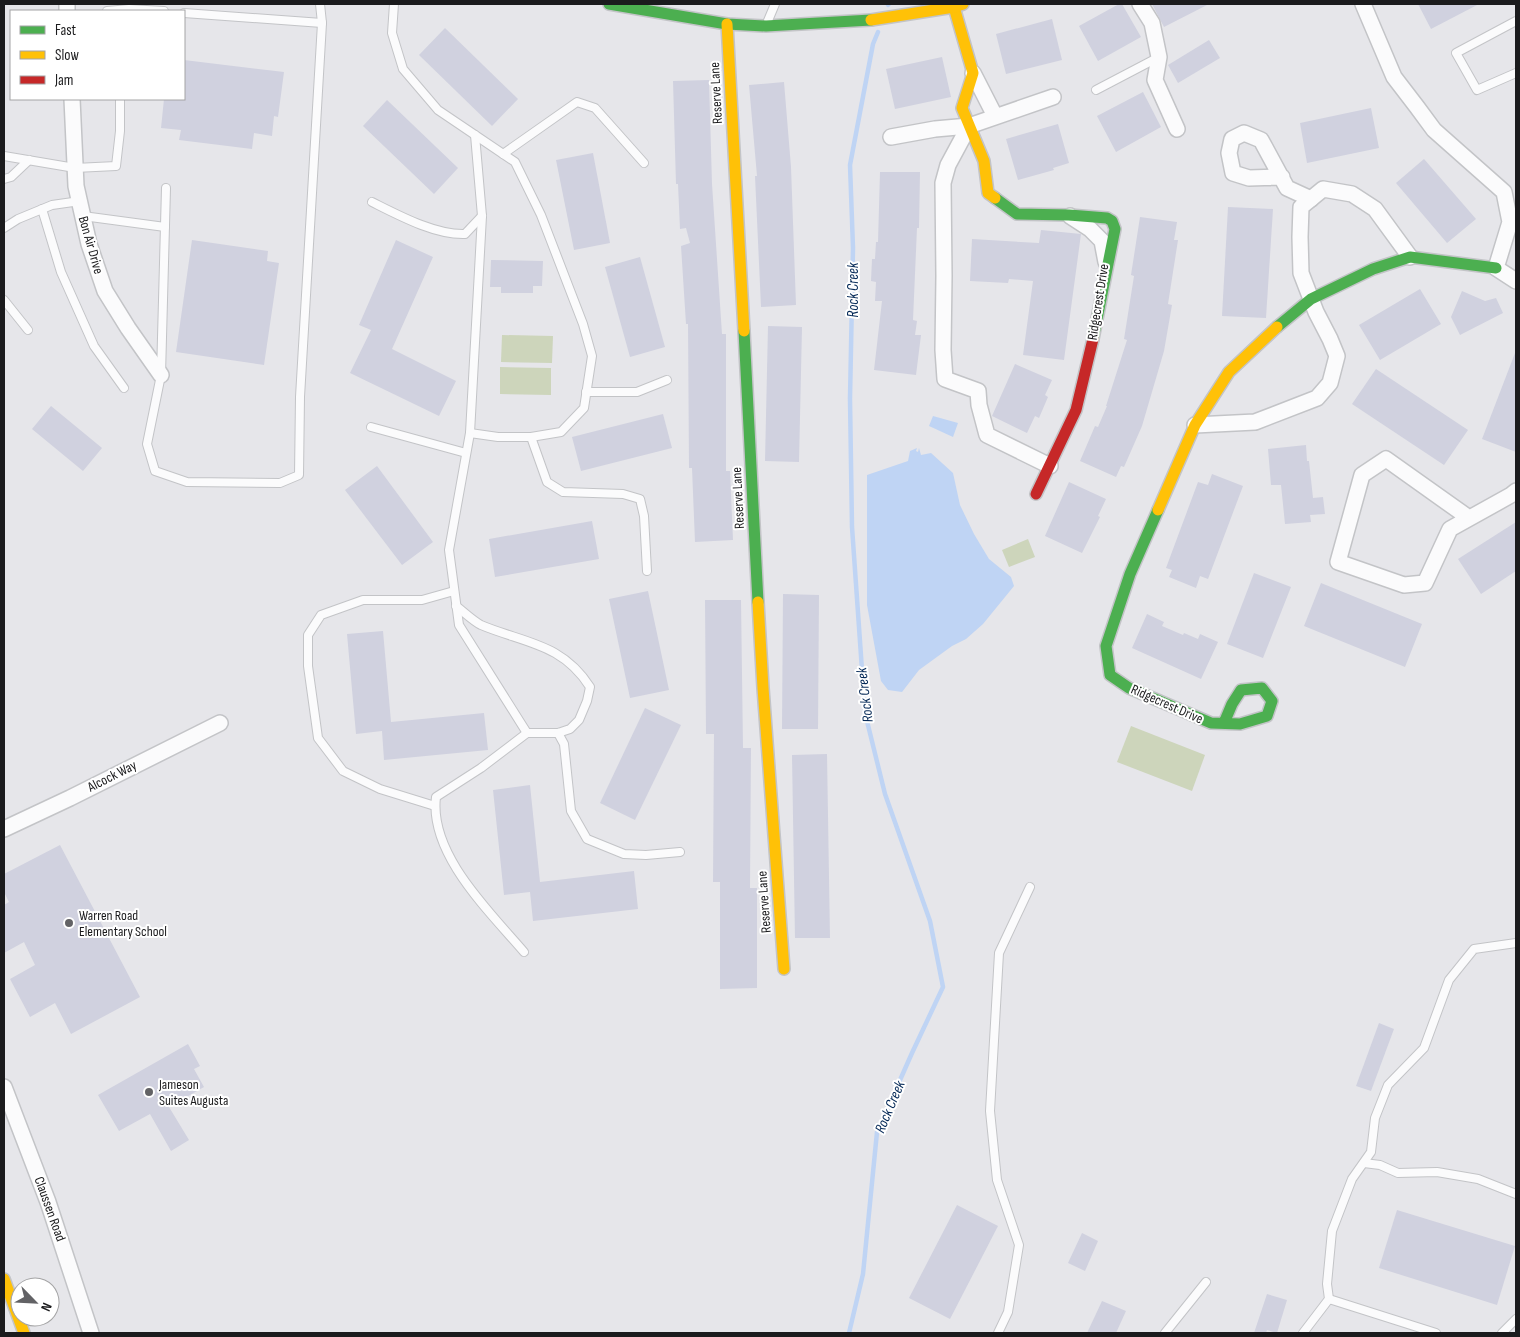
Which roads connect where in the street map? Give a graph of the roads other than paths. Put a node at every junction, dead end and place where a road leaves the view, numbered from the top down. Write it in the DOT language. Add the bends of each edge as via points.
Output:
graph roads {
  1 [pos="320,4"];
  2 [pos="394,4"];
  3 [pos="609,4"];
  4 [pos="775,4"];
  5 [pos="1140,4"];
  6 [pos="1363,4"];
  7 [pos="959,6"];
  8 [pos="185,13"];
  9 [pos="1516,21"];
  10 [pos="322,23"];
  11 [pos="727,24"];
  12 [pos="766,26"];
  13 [pos="1159,57"];
  14 [pos="1516,72"];
  15 [pos="973,73"];
  16 [pos="1096,90"];
  17 [pos="1053,97"];
  18 [pos="72,100"];
  19 [pos="120,100"];
  20 [pos="995,116"];
  21 [pos="969,126"];
  22 [pos="1177,129"];
  23 [pos="475,135"];
  24 [pos="890,137"];
  25 [pos="503,154"];
  26 [pos="4,156"];
  27 [pos="29,160"];
  28 [pos="644,163"];
  29 [pos="75,168"];
  30 [pos="1282,177"];
  31 [pos="4,179"];
  32 [pos="166,188"];
  33 [pos="1311,199"];
  34 [pos="372,202"];
  35 [pos="42,209"];
  36 [pos="81,209"];
  37 [pos="1068,215"];
  38 [pos="482,216"];
  39 [pos="165,227"];
  40 [pos="4,228"];
  41 [pos="1410,257"];
  42 [pos="1107,265"];
  43 [pos="1496,268"];
  44 [pos="1516,281"];
  45 [pos="1311,299"];
  46 [pos="4,300"];
  47 [pos="28,330"];
  48 [pos="161,375"];
  49 [pos="668,380"];
  50 [pos="124,388"];
  51 [pos="586,392"];
  52 [pos="1195,425"];
  53 [pos="371,427"];
  54 [pos="470,433"];
  55 [pos="531,437"];
  56 [pos="466,453"];
  57 [pos="1050,466"];
  58 [pos="1516,491"];
  59 [pos="1036,494"];
  60 [pos="1469,518"];
  61 [pos="647,570"];
  62 [pos="454,591"];
  63 [pos="456,606"];
  64 [pos="220,723"];
  65 [pos="1224,724"];
  66 [pos="527,733"];
  67 [pos="558,733"];
  68 [pos="435,806"];
  69 [pos="4,828"];
  70 [pos="680,852"];
  71 [pos="1030,887"];
  72 [pos="1516,943"];
  73 [pos="524,952"];
  74 [pos="784,969"];
  75 [pos="4,1087"];
  76 [pos="1364,1163"];
  77 [pos="1516,1194"];
  78 [pos="4,1279"];
  79 [pos="1206,1282"];
  80 [pos="1329,1299"];
  81 [pos="1516,1319"];
  82 [pos="24,1333"];
  83 [pos="91,1333"];
  84 [pos="998,1333"];
  85 [pos="1164,1333"];
  86 [pos="1303,1333"];
  87 [pos="1436,1333"];
  88 [pos="1502,1333"];
  1 -- 10 [label="lane"];
  2 -- 23 [label="lane" via="392,33 404,69 438,110"];
  3 -- 11 [label="main road"];
  4 -- 12 [label="lane"];
  5 -- 13 [label="street" via="1152,24"];
  6 -- 43 [label="street" via="1394,77 1434,130 1504,192 1510,222"];
  7 -- 12 [label="main road" via="875,20"];
  7 -- 15 [label="main road"];
  8 -- 10 [label="lane"];
  9 -- 14 [label="lane" via="1456,52 1477,90"];
  10 -- 48 [label="lane" via="300,396 300,475 280,483 187,482 155,471 147,444"];
  11 -- 12 [label="main road"];
  11 -- 74 [label="main road, Reserve Lane" via="763,688"];
  13 -- 16 [label="lane"];
  13 -- 22 [label="street" via="1156,80"];
  15 -- 20 [label="street"];
  15 -- 21 [label="main road, Ridgecrest Drive" via="962,108"];
  17 -- 20 [label="street"];
  18 -- 29 [label="street, Bon Air Drive"];
  19 -- 29 [label="lane" via="116,166"];
  20 -- 21 [label="street"];
  21 -- 24 [label="street"];
  21 -- 37 [label="main road, Ridgecrest Drive" via="984,161 988,193 1017,214"];
  21 -- 57 [label="street" via="942,183 945,379 978,391 987,435"];
  23 -- 25 [label="lane"];
  23 -- 38 [label="lane"];
  25 -- 28 [label="lane" via="577,102 595,108"];
  25 -- 51 [label="lane" via="515,162 541,215 583,324 592,356"];
  26 -- 27 [label="lane"];
  27 -- 29 [label="lane"];
  27 -- 31 [label="lane"];
  29 -- 36 [label="street, Bon Air Drive"];
  30 -- 33 [label="street" via="1288,188"];
  32 -- 39 [label="lane"];
  33 -- 41 [label="street" via="1323,189 1352,194 1376,209"];
  33 -- 45 [label="street" via="1302,207 1300,237 1301,273"];
  34 -- 38 [label="lane" via="413,222 455,234 465,234"];
  35 -- 36 [label="lane" via="52,205"];
  35 -- 40 [label="lane"];
  35 -- 50 [label="lane" via="61,272 94,346"];
  36 -- 39 [label="lane"];
  36 -- 48 [label="street, Bon Air Drive" via="105,291"];
  37 -- 42 [label="street, Ridgecrest Drive" via="1090,228 1102,242"];
  37 -- 42 [label="main road" via="1112,221 1115,229"];
  38 -- 54 [label="lane"];
  39 -- 48 [label="lane"];
  41 -- 43 [label="main road, Ridgecrest Drive"];
  41 -- 45 [label="main road, Ridgecrest Drive" via="1373,269"];
  42 -- 57 [label="main road, Ridgecrest Drive" via="1076,410"];
  43 -- 44 [label="street, Ridgecrest Drive"];
  45 -- 52 [label="main road, Ridgecrest Drive" via="1229,372"];
  45 -- 52 [label="street" via="1337,356 1330,383 1317,398 1255,422"];
  46 -- 47 [label="lane"];
  49 -- 51 [label="lane" via="637,392"];
  51 -- 55 [label="lane" via="584,408 561,432"];
  52 -- 65 [label="main road, Ridgecrest Drive" via="1130,574 1106,646 1110,675 1129,688 1211,723"];
  53 -- 56 [label="lane"];
  54 -- 55 [label="lane"];
  54 -- 56 [label="lane"];
  55 -- 61 [label="lane" via="547,482 562,492 623,494 640,499"];
  56 -- 62 [label="lane" via="449,550"];
  57 -- 59 [label="main road, Ridgecrest Drive"];
  58 -- 60 [label="street"];
  60 -- 60 [label="street" via="1386,459 1362,475 1338,562 1404,585 1424,583 1450,529"];
  62 -- 63 [label="lane"];
  62 -- 68 [label="lane" via="422,600 363,600 322,615 308,635 308,666 318,738 343,771 380,789"];
  63 -- 66 [label="lane" via="459,625"];
  63 -- 67 [label="lane" via="480,624 540,644 570,663 584,678 590,687 579,720 570,729"];
  64 -- 69 [label="street, Alcock Way"];
  66 -- 67 [label="lane"];
  66 -- 68 [label="lane" via="436,797"];
  67 -- 70 [label="lane" via="564,744 571,810 587,838 624,854"];
  68 -- 73 [label="lane" via="443,843 457,868"];
  71 -- 84 [label="lane" via="999,953 990,1111 997,1180 1019,1245 1008,1312"];
  72 -- 76 [label="lane" via="1474,949 1449,980 1424,1048 1388,1085 1375,1118 1371,1152"];
  75 -- 83 [label="street, Claussen Road" via="48,1202"];
  76 -- 77 [label="lane" via="1380,1165 1398,1173 1437,1172 1478,1179"];
  76 -- 80 [label="lane" via="1352,1179 1332,1231 1327,1284"];
  78 -- 82 [label="main road"];
  79 -- 85 [label="lane"];
  80 -- 86 [label="lane"];
  80 -- 87 [label="lane"];
  81 -- 88 [label="lane"];
}
